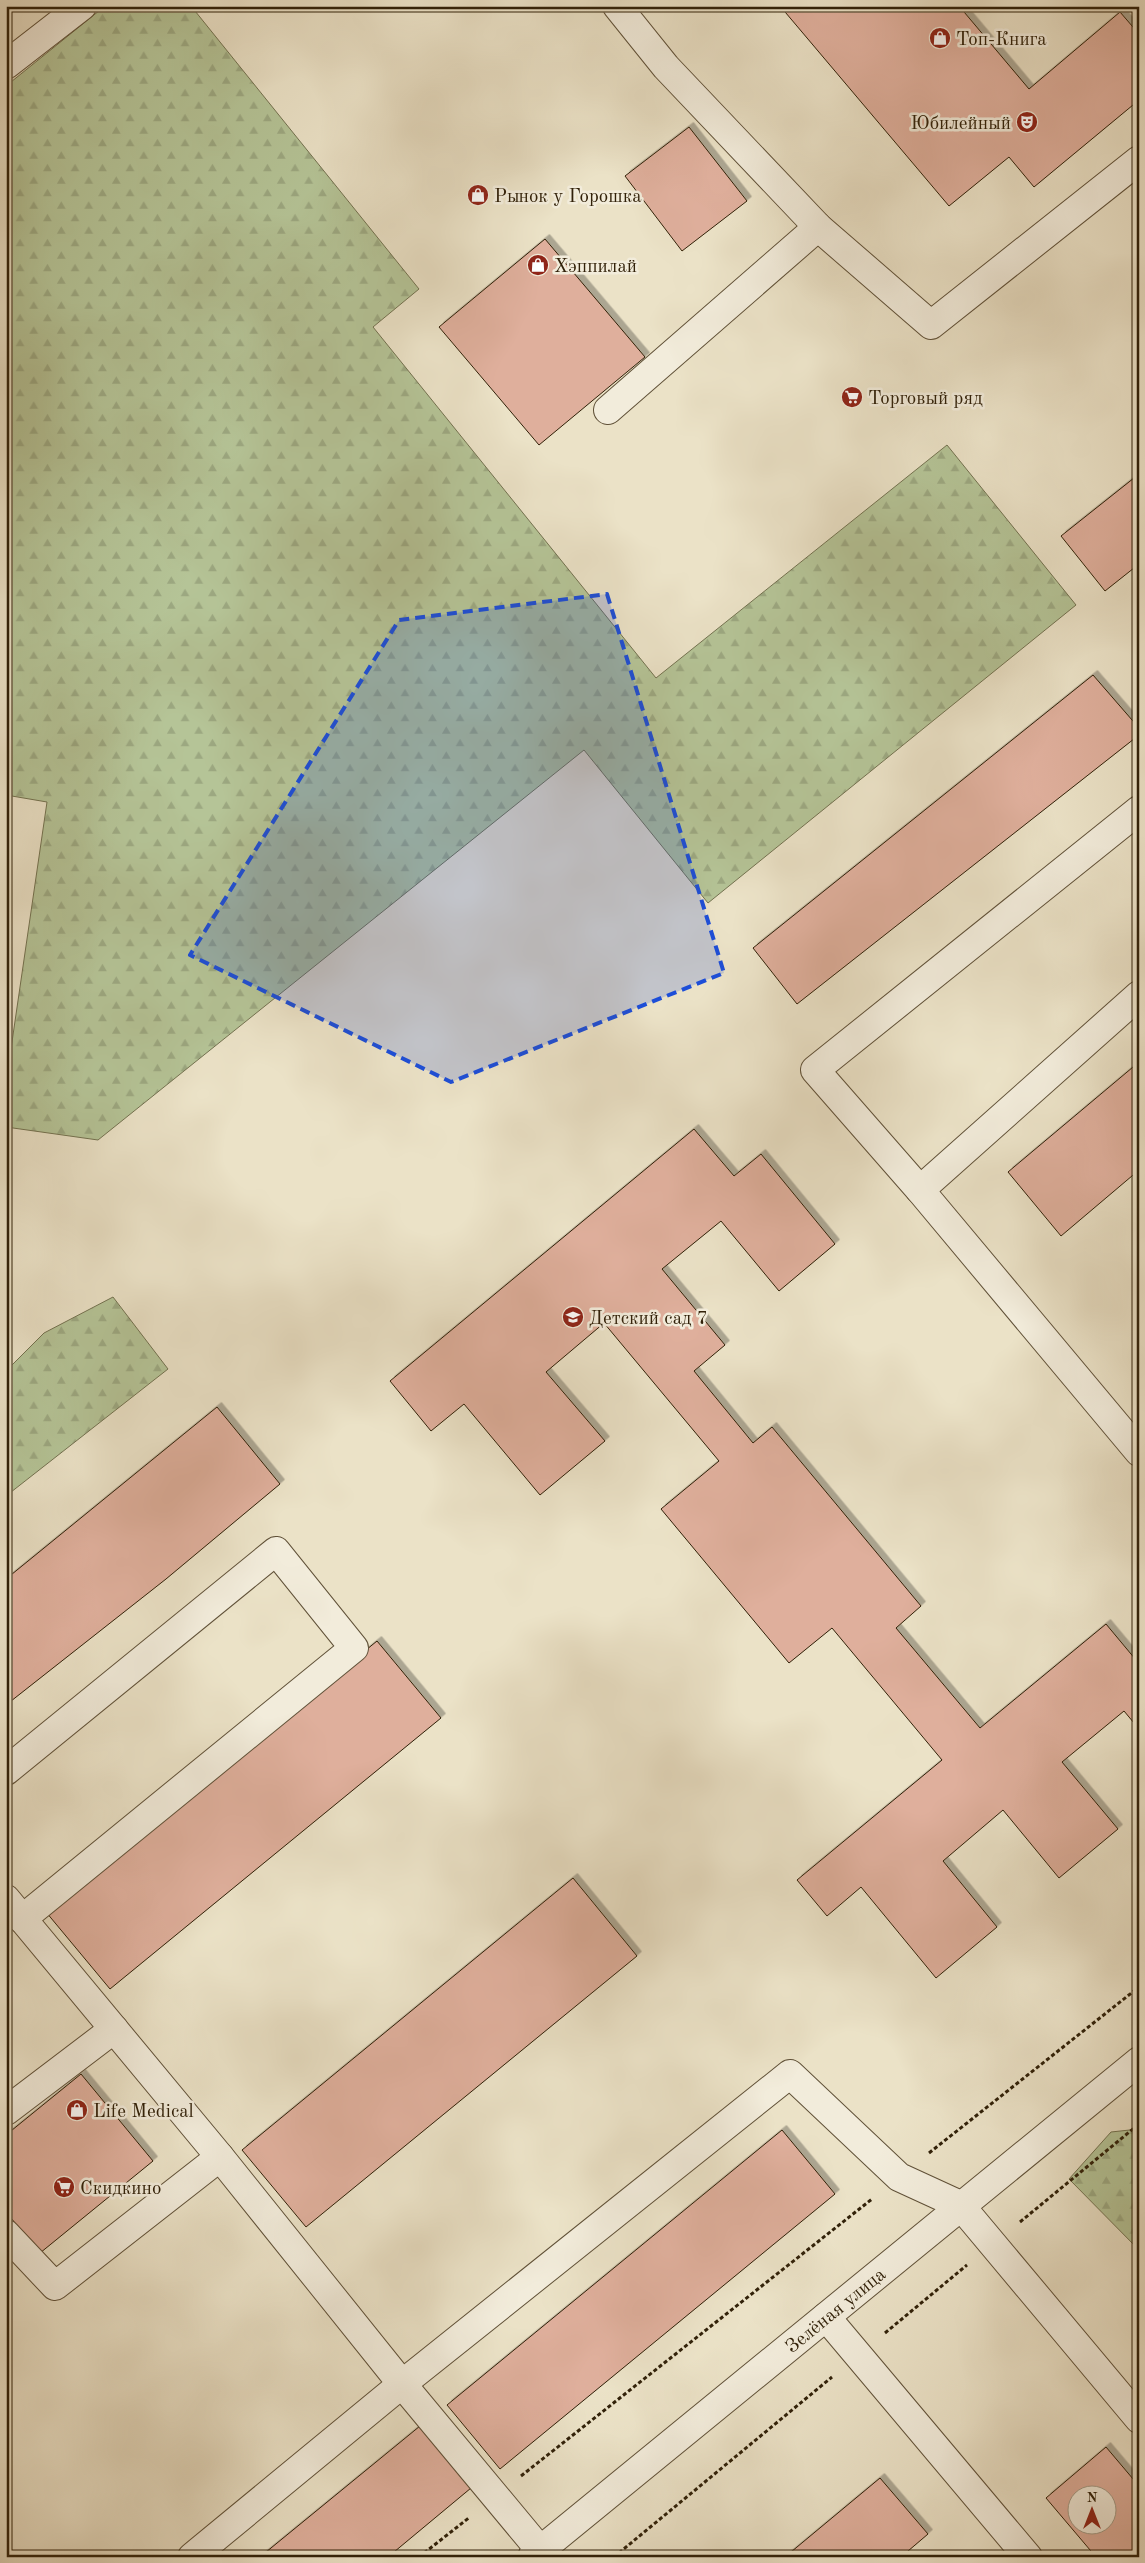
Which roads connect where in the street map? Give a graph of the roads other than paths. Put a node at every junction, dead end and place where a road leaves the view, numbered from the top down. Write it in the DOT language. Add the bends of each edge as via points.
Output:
graph roads {
  1 [pos="617,6"];
  2 [pos="72,9"];
  3 [pos="6,65"];
  4 [pos="1139,160"];
  5 [pos="818,227"];
  6 [pos="608,410"];
  7 [pos="1139,810"];
  8 [pos="1139,995"];
  9 [pos="920,1190"];
  10 [pos="1139,1452"];
  11 [pos="6,1771"];
  12 [pos="14,1909"];
  13 [pos="114,2029"];
  14 [pos="1139,2061"];
  15 [pos="6,2111"];
  16 [pos="220,2157"];
  17 [pos="960,2205"];
  18 [pos="6,2234"];
  19 [pos="826,2317"];
  20 [pos="402,2384"];
  21 [pos="1139,2419"];
  22 [pos="536,2553"];
  23 [pos="192,2557"];
  24 [pos="1028,2557"];
  1 -- 5 [label="street" via="666,66"];
  2 -- 3 [label="street"];
  4 -- 5 [label="street" via="931,324"];
  5 -- 6 [label="street"];
  7 -- 9 [label="street" via="815,1070"];
  8 -- 9 [label="street"];
  9 -- 10 [label="street"];
  11 -- 12 [label="street" via="276,1551 354,1648"];
  12 -- 13 [label="street"];
  13 -- 15 [label="street"];
  13 -- 16 [label="street"];
  14 -- 17 [label="street, Зелёная улица"];
  16 -- 18 [label="street" via="55,2286"];
  16 -- 20 [label="street"];
  17 -- 19 [label="street, Зелёная улица"];
  17 -- 20 [label="street" via="899,2178 790,2074"];
  17 -- 21 [label="street"];
  19 -- 22 [label="street, Зелёная улица"];
  19 -- 24 [label="street"];
  20 -- 22 [label="street" via="496,2496"];
  20 -- 23 [label="street"];
}
